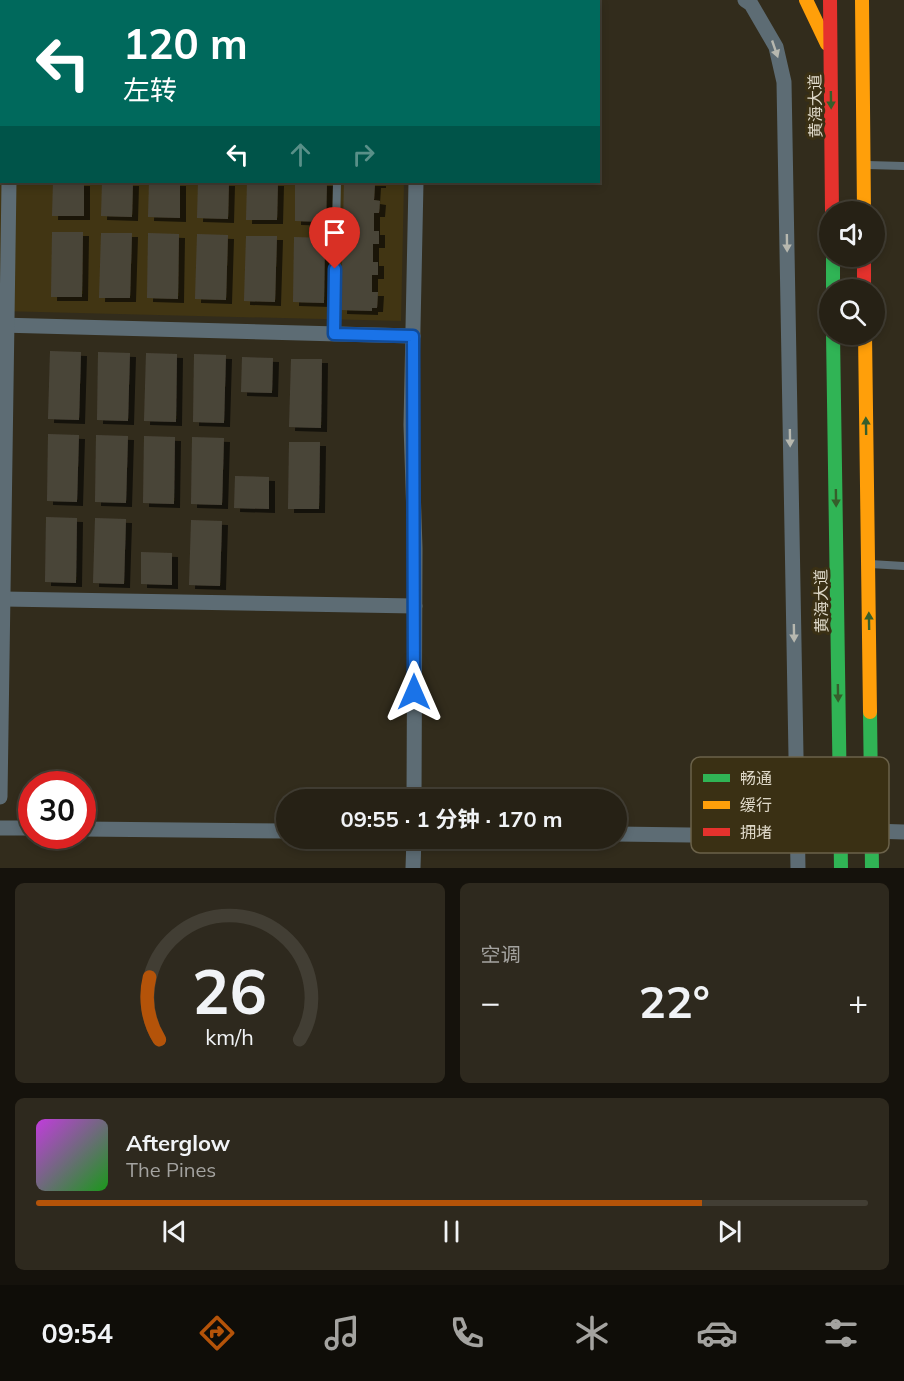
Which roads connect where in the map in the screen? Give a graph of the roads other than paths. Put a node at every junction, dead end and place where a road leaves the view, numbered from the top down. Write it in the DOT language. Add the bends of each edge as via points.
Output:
graph roads {
  1 [pos="745,0"];
  2 [pos="806,0"];
  3 [pos="830,0"];
  4 [pos="862,0"];
  5 [pos="875,9"];
  6 [pos="862,35"];
  7 [pos="831,53"];
  8 [pos="863,165"];
  9 [pos="904,166"];
  10 [pos="9,183"];
  11 [pos="337,183"];
  12 [pos="416,183"];
  13 [pos="832,201"];
  14 [pos="864,201"];
  15 [pos="4,325"];
  16 [pos="334,334"];
  17 [pos="413,336"];
  18 [pos="834,345"];
  19 [pos="865,345"];
  20 [pos="868,564"];
  21 [pos="904,566"];
  22 [pos="3,599"];
  23 [pos="415,606"];
  24 [pos="796,757"];
  25 [pos="840,757"];
  26 [pos="871,757"];
  27 [pos="414,789"];
  28 [pos="0,797"];
  29 [pos="0,828"];
  30 [pos="18,828"];
  31 [pos="96,829"];
  32 [pos="276,831"];
  33 [pos="889,832"];
  34 [pos="904,832"];
  35 [pos="627,834"];
  36 [pos="691,835"];
  37 [pos="414,849"];
  38 [pos="798,853"];
  39 [pos="413,868"];
  40 [pos="798,868"];
  1 -- 24 [label="street, one-way" via="776,47 784,82"];
  2 -- 7 [label="main road"];
  3 -- 7 [label="main road, 黄海大道"];
  4 -- 6 [label="main road"];
  5 -- 6 [label="main road"];
  6 -- 8 [label="main road"];
  7 -- 13 [label="main road, 黄海大道, one-way"];
  8 -- 9 [label="lane"];
  8 -- 14 [label="main road"];
  10 -- 15 [label="street"];
  11 -- 16 [label="lane"];
  12 -- 17 [label="street"];
  15 -- 16 [label="street"];
  15 -- 22 [label="street"];
  16 -- 17 [label="street"];
  17 -- 23 [label="street"];
  18 -- 25 [label="main road, 黄海大道, one-way"];
  20 -- 19 [label="main road, one-way"];
  20 -- 21 [label="lane"];
  26 -- 20 [label="main road, one-way"];
  22 -- 23 [label="street"];
  22 -- 28 [label="street"];
  23 -- 27 [label="street"];
  29 -- 30 [label="street"];
  31 -- 32 [label="street"];
  33 -- 34 [label="street"];
  35 -- 36 [label="street"];
  37 -- 39 [label="street"];
  38 -- 40 [label="street"];
}
